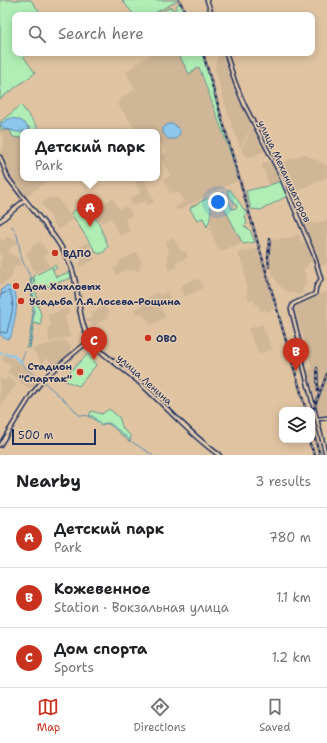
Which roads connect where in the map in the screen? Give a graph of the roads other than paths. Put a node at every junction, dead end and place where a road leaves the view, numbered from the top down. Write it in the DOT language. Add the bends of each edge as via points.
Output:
graph roads {
  1 [pos="207,0"];
  2 [pos="211,12"];
  3 [pos="227,56"];
  4 [pos="0,157"];
  5 [pos="25,200"];
  6 [pos="0,221"];
  7 [pos="90,340"];
  8 [pos="327,418"];
  9 [pos="318,419"];
  10 [pos="0,445"];
  11 [pos="219,455"];
  12 [pos="326,455"];
  1 -- 2 [label="street"];
  3 -- 9 [label="street, улица Механизаторов" via="244,104 278,170 314,255 321,279 314,295 293,304 290,309"];
  4 -- 5 [label="street, улица Ленина" via="8,178"];
  5 -- 6 [label="main road"];
  5 -- 7 [label="main road, улица Ленина" via="68,258 81,318"];
  7 -- 10 [label="street" via="45,377"];
  7 -- 11 [label="main road, улица Ленина" via="139,382 201,443"];
  8 -- 9 [label="street"];
  9 -- 12 [label="street"];
}
